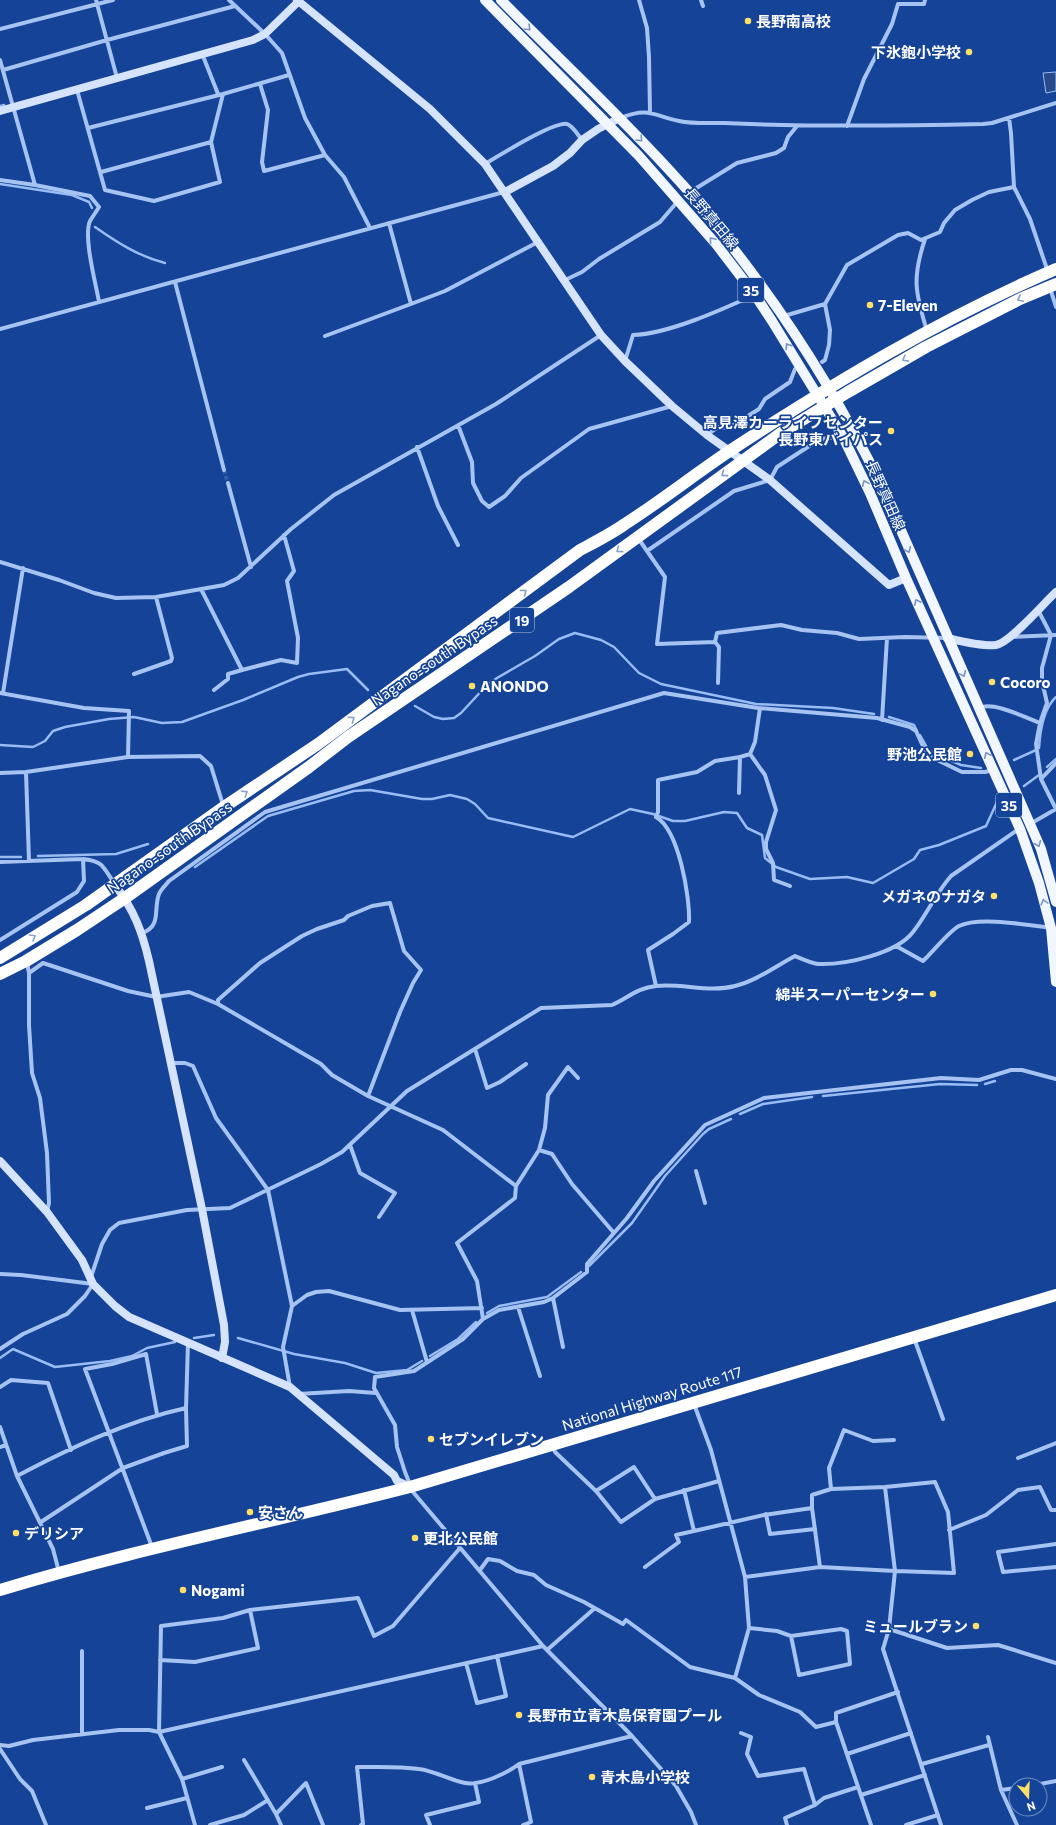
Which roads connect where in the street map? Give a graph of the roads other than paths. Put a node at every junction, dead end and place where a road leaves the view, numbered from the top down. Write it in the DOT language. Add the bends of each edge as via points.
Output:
graph roads {
  1 [pos="113,0"];
  2 [pos="230,0"];
  3 [pos="485,0"];
  4 [pos="501,0"];
  5 [pos="639,0"];
  6 [pos="701,0"];
  7 [pos="925,0"];
  8 [pos="298,1"];
  9 [pos="97,2"];
  10 [pos="235,6"];
  11 [pos="703,6"];
  12 [pos="0,29"];
  13 [pos="265,34"];
  14 [pos="107,40"];
  15 [pos="203,56"];
  16 [pos="0,60"];
  17 [pos="3,70"];
  18 [pos="289,75"];
  19 [pos="118,79"];
  20 [pos="260,84"];
  21 [pos="77,89"];
  22 [pos="218,94"];
  23 [pos="223,94"];
  24 [pos="1056,103"];
  25 [pos="13,109"];
  26 [pos="0,111"];
  27 [pos="650,112"];
  28 [pos="620,118"];
  29 [pos="1009,118"];
  30 [pos="606,124"];
  31 [pos="797,126"];
  32 [pos="847,126"];
  33 [pos="88,128"];
  34 [pos="582,140"];
  35 [pos="211,142"];
  36 [pos="326,154"];
  37 [pos="485,164"];
  38 [pos="101,172"];
  39 [pos="0,180"];
  40 [pos="35,185"];
  41 [pos="1014,187"];
  42 [pos="504,192"];
  43 [pos="689,192"];
  44 [pos="678,200"];
  45 [pos="389,223"];
  46 [pos="370,228"];
  47 [pos="925,239"];
  48 [pos="538,242"];
  49 [pos="1052,271"];
  50 [pos="564,280"];
  51 [pos="174,282"];
  52 [pos="1053,285"];
  53 [pos="755,295"];
  54 [pos="99,302"];
  55 [pos="411,304"];
  56 [pos="826,304"];
  57 [pos="1056,307"];
  58 [pos="784,316"];
  59 [pos="0,329"];
  60 [pos="927,332"];
  61 [pos="601,335"];
  62 [pos="325,336"];
  63 [pos="624,361"];
  64 [pos="822,362"];
  65 [pos="801,366"];
  66 [pos="828,388"];
  67 [pos="817,395"];
  68 [pos="835,399"];
  69 [pos="672,406"];
  70 [pos="824,406"];
  71 [pos="458,425"];
  72 [pos="707,435"];
  73 [pos="843,437"];
  74 [pos="417,447"];
  75 [pos="729,451"];
  76 [pos="742,461"];
  77 [pos="224,470"];
  78 [pos="770,480"];
  79 [pos="228,484"];
  80 [pos="284,535"];
  81 [pos="637,536"];
  82 [pos="458,545"];
  83 [pos="647,551"];
  84 [pos="0,562"];
  85 [pos="252,567"];
  86 [pos="23,568"];
  87 [pos="906,578"];
  88 [pos="201,590"];
  89 [pos="1056,592"];
  90 [pos="156,597"];
  91 [pos="1038,610"];
  92 [pos="1056,635"];
  93 [pos="1051,636"];
  94 [pos="1011,637"];
  95 [pos="887,638"];
  96 [pos="933,638"];
  97 [pos="947,638"];
  98 [pos="715,642"];
  99 [pos="242,670"];
  100 [pos="134,674"];
  101 [pos="718,683"];
  102 [pos="214,690"];
  103 [pos="1,693"];
  104 [pos="760,708"];
  105 [pos="978,710"];
  106 [pos="882,720"];
  107 [pos="1040,723"];
  108 [pos="750,754"];
  109 [pos="128,757"];
  110 [pos="740,757"];
  111 [pos="1056,763"];
  112 [pos="993,770"];
  113 [pos="26,772"];
  114 [pos="0,773"];
  115 [pos="1041,779"];
  116 [pos="739,793"];
  117 [pos="224,807"];
  118 [pos="1030,824"];
  119 [pos="1020,829"];
  120 [pos="83,860"];
  121 [pos="29,861"];
  122 [pos="0,862"];
  123 [pos="115,884"];
  124 [pos="790,886"];
  125 [pos="124,898"];
  126 [pos="1056,902"];
  127 [pos="1054,928"];
  128 [pos="142,933"];
  129 [pos="0,940"];
  130 [pos="896,946"];
  131 [pos="0,956"];
  132 [pos="28,967"];
  133 [pos="0,974"];
  134 [pos="1056,982"];
  135 [pos="656,986"];
  136 [pos="156,996"];
  137 [pos="218,1004"];
  138 [pos="475,1049"];
  139 [pos="170,1063"];
  140 [pos="526,1064"];
  141 [pos="578,1078"];
  142 [pos="1056,1079"];
  143 [pos="368,1096"];
  144 [pos="390,1107"];
  145 [pos="350,1145"];
  146 [pos="539,1150"];
  147 [pos="0,1161"];
  148 [pos="696,1171"];
  149 [pos="516,1186"];
  150 [pos="268,1190"];
  151 [pos="704,1203"];
  152 [pos="202,1209"];
  153 [pos="47,1212"];
  154 [pos="379,1217"];
  155 [pos="614,1233"];
  156 [pos="0,1274"];
  157 [pos="92,1281"];
  158 [pos="1056,1295"];
  159 [pos="553,1298"];
  160 [pos="292,1306"];
  161 [pos="518,1307"];
  162 [pos="482,1308"];
  163 [pos="412,1310"];
  164 [pos="483,1319"];
  165 [pos="914,1338"];
  166 [pos="188,1343"];
  167 [pos="562,1347"];
  168 [pos="0,1349"];
  169 [pos="222,1358"];
  170 [pos="427,1362"];
  171 [pos="540,1376"];
  172 [pos="0,1387"];
  173 [pos="290,1387"];
  174 [pos="376,1393"];
  175 [pos="298,1394"];
  176 [pos="694,1402"];
  177 [pos="186,1408"];
  178 [pos="156,1414"];
  179 [pos="943,1419"];
  180 [pos="0,1427"];
  181 [pos="110,1432"];
  182 [pos="894,1440"];
  183 [pos="1056,1443"];
  184 [pos="6,1445"];
  185 [pos="552,1445"];
  186 [pos="0,1447"];
  187 [pos="71,1450"];
  188 [pos="1018,1458"];
  189 [pos="123,1468"];
  190 [pos="16,1476"];
  191 [pos="719,1481"];
  192 [pos="410,1486"];
  193 [pos="884,1487"];
  194 [pos="831,1489"];
  195 [pos="684,1490"];
  196 [pos="596,1491"];
  197 [pos="655,1499"];
  198 [pos="812,1508"];
  199 [pos="1056,1510"];
  200 [pos="766,1514"];
  201 [pos="41,1522"];
  202 [pos="731,1523"];
  203 [pos="815,1529"];
  204 [pos="949,1530"];
  205 [pos="694,1531"];
  206 [pos="1056,1544"];
  207 [pos="460,1548"];
  208 [pos="153,1549"];
  209 [pos="645,1567"];
  210 [pos="820,1567"];
  211 [pos="1056,1567"];
  212 [pos="480,1570"];
  213 [pos="895,1571"];
  214 [pos="59,1572"];
  215 [pos="746,1577"];
  216 [pos="0,1590"];
  217 [pos="595,1608"];
  218 [pos="250,1610"];
  219 [pos="749,1628"];
  220 [pos="889,1629"];
  221 [pos="791,1636"];
  222 [pos="543,1646"];
  223 [pos="547,1650"];
  224 [pos="82,1651"];
  225 [pos="496,1656"];
  226 [pos="160,1660"];
  227 [pos="466,1663"];
  228 [pos="1056,1664"];
  229 [pos="735,1678"];
  230 [pos="898,1692"];
  231 [pos="836,1722"];
  232 [pos="159,1732"];
  233 [pos="911,1733"];
  234 [pos="82,1734"];
  235 [pos="741,1734"];
  236 [pos="632,1736"];
  237 [pos="988,1737"];
  238 [pos="0,1745"];
  239 [pos="989,1745"];
  240 [pos="0,1749"];
  241 [pos="847,1754"];
  242 [pos="244,1760"];
  243 [pos="519,1764"];
  244 [pos="922,1764"];
  245 [pos="222,1767"];
  246 [pos="925,1775"];
  247 [pos="182,1779"];
  248 [pos="475,1783"];
  249 [pos="858,1787"];
  250 [pos="1008,1789"];
  251 [pos="1002,1790"];
  252 [pos="861,1795"];
  253 [pos="187,1798"];
  254 [pos="268,1800"];
  255 [pos="815,1805"];
  256 [pos="147,1808"];
  257 [pos="276,1814"];
  258 [pos="938,1815"];
  259 [pos="46,1825"];
  260 [pos="195,1825"];
  261 [pos="210,1825"];
  262 [pos="281,1825"];
  263 [pos="323,1825"];
  264 [pos="363,1825"];
  265 [pos="430,1825"];
  266 [pos="522,1825"];
  267 [pos="696,1825"];
  268 [pos="787,1825"];
  269 [pos="871,1825"];
  270 [pos="906,1825"];
  271 [pos="941,1825"];
  272 [pos="1017,1825"];
  1 -- 9 [label="street"];
  2 -- 10 [label="street"];
  3 -- 30 [label="main road, 長野真田線 / 35"];
  4 -- 28 [label="main road, 長野真田線 / 35, one-way"];
  5 -- 27 [label="street" via="646,28"];
  6 -- 11 [label="street"];
  7 -- 32 [label="street" via="924,4 898,4 892,24 864,79"];
  8 -- 13 [label="street"];
  8 -- 37 [label="street" via="430,109"];
  9 -- 12 [label="street"];
  9 -- 14 [label="street"];
  10 -- 13 [label="street"];
  10 -- 14 [label="street"];
  13 -- 15 [label="street"];
  13 -- 18 [label="street" via="282,53"];
  14 -- 17 [label="street"];
  14 -- 19 [label="street"];
  15 -- 19 [label="street"];
  15 -- 22 [label="street"];
  16 -- 17 [label="street"];
  17 -- 25 [label="street"];
  18 -- 20 [label="street"];
  18 -- 36 [label="street" via="305,118"];
  19 -- 21 [label="street"];
  20 -- 23 [label="street"];
  20 -- 36 [label="street" via="268,110 262,162 264,171"];
  21 -- 25 [label="street"];
  21 -- 33 [label="street"];
  22 -- 23 [label="street"];
  22 -- 33 [label="street"];
  23 -- 35 [label="street"];
  24 -- 29 [label="street"];
  25 -- 26 [label="street"];
  25 -- 40 [label="street"];
  27 -- 28 [label="street" via="636,112"];
  27 -- 31 [label="street" via="680,121"];
  28 -- 30 [label="street"];
  28 -- 43 [label="main road, 長野真田線 / 35, one-way"];
  29 -- 32 [label="street" via="983,124"];
  29 -- 41 [label="street"];
  30 -- 34 [label="street"];
  30 -- 44 [label="main road, 長野真田線 / 35"];
  31 -- 32 [label="street"];
  31 -- 43 [label="street" via="788,137 784,148 776,153 737,163"];
  33 -- 38 [label="street"];
  34 -- 37 [label="street" via="569,125 565,124 552,128"];
  34 -- 42 [label="street" via="553,166"];
  35 -- 38 [label="street"];
  35 -- 38 [label="street" via="220,182 154,201 105,190"];
  36 -- 46 [label="street" via="344,177"];
  37 -- 42 [label="street"];
  39 -- 40 [label="street"];
  40 -- 54 [label="street" via="90,196 99,207 90,221 88,231 90,257"];
  41 -- 47 [label="street" via="989,192 972,200 955,210 940,232"];
  41 -- 49 [label="street"];
  42 -- 45 [label="street"];
  42 -- 48 [label="street"];
  43 -- 58 [label="main road, 長野真田線 / 35" via="764,286"];
  44 -- 50 [label="street" via="660,222 582,272"];
  53 -- 44 [label="main road, 長野真田線 / 35, one-way"];
  45 -- 46 [label="street"];
  45 -- 55 [label="street"];
  46 -- 51 [label="street"];
  47 -- 56 [label="street" via="921,240 908,233 898,235 847,266"];
  47 -- 60 [label="street" via="917,262 916,276 918,303"];
  48 -- 50 [label="street"];
  48 -- 55 [label="street" via="445,292"];
  49 -- 60 [label="highway, Nagano-south Bypass / 19"];
  50 -- 61 [label="street"];
  51 -- 54 [label="street"];
  51 -- 77 [label="street"];
  52 -- 57 [label="street"];
  52 -- 68 [label="highway, Nagano-south Bypass / 19, one-way" via="958,330"];
  53 -- 63 [label="street" via="695,319 644,335 632,336"];
  65 -- 53 [label="main road, 長野真田線 / 35, one-way"];
  54 -- 59 [label="street"];
  55 -- 62 [label="street"];
  56 -- 58 [label="street"];
  56 -- 64 [label="street" via="830,330 829,345 826,360"];
  58 -- 66 [label="main road, 長野真田線 / 35"];
  60 -- 66 [label="highway, Nagano-south Bypass / 19"];
  61 -- 63 [label="street"];
  61 -- 71 [label="street" via="496,404"];
  63 -- 69 [label="street"];
  65 -- 67 [label="main road, 長野真田線 / 35"];
  65 -- 72 [label="street" via="795,369 790,382 764,399 759,409 729,428 718,427"];
  66 -- 67 [label="highway, Nagano-south Bypass / 19"];
  66 -- 68 [label="main road, 長野真田線 / 35"];
  67 -- 70 [label="main road, 長野真田線 / 35"];
  67 -- 75 [label="highway, Nagano-south Bypass / 19"];
  68 -- 70 [label="highway, Nagano-south Bypass / 19"];
  68 -- 97 [label="main road, 長野真田線 / 35, one-way" via="879,481"];
  69 -- 71 [label="street" via="589,429 521,478 489,507 482,501 472,482 472,462"];
  69 -- 72 [label="street"];
  70 -- 73 [label="main road, 長野真田線 / 35"];
  70 -- 76 [label="highway, Nagano-south Bypass / 19"];
  71 -- 74 [label="street"];
  72 -- 75 [label="street"];
  73 -- 78 [label="street" via="820,439 777,467"];
  87 -- 73 [label="main road, 長野真田線 / 35, one-way"];
  74 -- 80 [label="street" via="334,495"];
  74 -- 82 [label="street" via="438,506"];
  75 -- 76 [label="street"];
  117 -- 75 [label="highway, Nagano-south Bypass / 19, one-way" via="318,744 580,550 624,525"];
  76 -- 78 [label="street"];
  76 -- 81 [label="highway, Nagano-south Bypass / 19, one-way"];
  78 -- 83 [label="street" via="734,491"];
  78 -- 87 [label="street" via="889,586"];
  79 -- 85 [label="street"];
  80 -- 85 [label="street" via="258,558"];
  80 -- 99 [label="street" via="294,571 287,580 298,638 297,663 281,660"];
  81 -- 83 [label="street"];
  81 -- 125 [label="highway, Nagano-south Bypass / 19, one-way" via="519,622 348,737"];
  83 -- 98 [label="street" via="665,577 657,644"];
  84 -- 86 [label="street"];
  85 -- 88 [label="street" via="224,585"];
  86 -- 90 [label="street" via="116,598"];
  86 -- 103 [label="street"];
  96 -- 87 [label="main road, 長野真田線 / 35, one-way"];
  88 -- 90 [label="street"];
  88 -- 99 [label="street"];
  89 -- 91 [label="street"];
  90 -- 100 [label="street" via="172,658 171,661"];
  91 -- 93 [label="street"];
  91 -- 94 [label="street"];
  92 -- 93 [label="street"];
  93 -- 94 [label="street"];
  93 -- 107 [label="street" via="1042,668 1047,702"];
  94 -- 97 [label="street" via="994,646"];
  95 -- 96 [label="street"];
  95 -- 98 [label="street" via="859,639 837,633 781,626 717,633"];
  95 -- 106 [label="street"];
  96 -- 97 [label="street"];
  112 -- 96 [label="main road, 長野真田線 / 35, one-way"];
  97 -- 105 [label="main road, 長野真田線 / 35, one-way"];
  98 -- 101 [label="street" via="719,647"];
  99 -- 102 [label="street" via="228,674 228,679"];
  103 -- 109 [label="street" via="84,708 129,711"];
  104 -- 106 [label="street"];
  104 -- 108 [label="street" via="755,742"];
  104 -- 128 [label="street" via="664,693 265,812 169,881 159,893 154,924"];
  105 -- 107 [label="street" via="985,706 994,706"];
  105 -- 118 [label="main road, 長野真田線 / 35"];
  106 -- 112 [label="street" via="910,727 916,731 927,755 962,772"];
  107 -- 115 [label="street" via="1036,744"];
  108 -- 110 [label="street"];
  108 -- 124 [label="street" via="765,775 776,810 766,842 774,880"];
  109 -- 113 [label="street"];
  109 -- 117 [label="street" via="200,756 211,766"];
  110 -- 116 [label="street"];
  110 -- 135 [label="street" via="715,761 697,772 658,780 656,817 667,827 686,880 689,922 648,950"];
  111 -- 115 [label="street"];
  112 -- 119 [label="main road, 長野真田線 / 35"];
  113 -- 114 [label="street"];
  113 -- 121 [label="street"];
  115 -- 118 [label="street" via="1056,809"];
  117 -- 123 [label="highway, Nagano-south Bypass / 19"];
  118 -- 126 [label="main road, 長野真田線 / 35, one-way" via="1041,849"];
  127 -- 119 [label="main road, 長野真田線 / 35, one-way"];
  119 -- 130 [label="street" via="951,876 942,885 912,933"];
  120 -- 121 [label="street"];
  120 -- 123 [label="street" via="96,861 102,865"];
  120 -- 129 [label="street" via="84,881 76,892"];
  121 -- 122 [label="street"];
  123 -- 125 [label="street"];
  131 -- 123 [label="highway, Nagano-south Bypass / 19, one-way" via="86,905"];
  125 -- 128 [label="street" via="135,915"];
  125 -- 132 [label="highway, Nagano-south Bypass / 19"];
  127 -- 130 [label="street" via="971,922 957,927 923,961"];
  127 -- 134 [label="main road, 長野真田線 / 35"];
  128 -- 136 [label="street"];
  130 -- 135 [label="street" via="876,954 833,964 817,964 795,956 734,987 715,989"];
  132 -- 133 [label="highway, Nagano-south Bypass / 19"];
  132 -- 136 [label="street" via="43,963 128,991"];
  132 -- 153 [label="street" via="32,1073 44,1122 49,1203"];
  135 -- 138 [label="street" via="636,991 612,1005 541,1008"];
  136 -- 137 [label="street" via="189,992"];
  136 -- 139 [label="street"];
  137 -- 143 [label="street" via="321,1064 332,1074"];
  137 -- 143 [label="street" via="218,1000 260,963 302,936 372,906 390,903 404,951 421,970 410,990"];
  138 -- 140 [label="street" via="487,1088"];
  138 -- 144 [label="street" via="407,1091"];
  139 -- 150 [label="street" via="193,1066 216,1118"];
  139 -- 152 [label="street"];
  141 -- 146 [label="street" via="568,1067 548,1095 545,1128"];
  142 -- 155 [label="street" via="1022,1070 1011,1070 979,1080 941,1078 764,1098 706,1125 654,1181"];
  143 -- 144 [label="street"];
  144 -- 145 [label="street"];
  144 -- 149 [label="street" via="443,1130"];
  145 -- 150 [label="street" via="321,1164"];
  145 -- 154 [label="street" via="360,1173 395,1193"];
  146 -- 149 [label="street"];
  146 -- 155 [label="street" via="552,1154 572,1184"];
  147 -- 153 [label="street"];
  148 -- 151 [label="street"];
  149 -- 162 [label="street" via="515,1198 457,1243 477,1281"];
  150 -- 152 [label="street" via="230,1208"];
  150 -- 160 [label="street"];
  152 -- 157 [label="street" via="120,1223 110,1230 102,1244"];
  152 -- 169 [label="street" via="224,1325 225,1342"];
  153 -- 157 [label="street" via="82,1260"];
  155 -- 159 [label="street" via="587,1264 587,1272"];
  156 -- 157 [label="street"];
  157 -- 166 [label="street" via="129,1317"];
  157 -- 168 [label="street" via="85,1296 67,1314 23,1334"];
  158 -- 165 [label="highway, National Highway Route 117"];
  159 -- 161 [label="street"];
  159 -- 167 [label="street"];
  160 -- 163 [label="street" via="307,1295 330,1291 387,1307"];
  160 -- 173 [label="street" via="284,1350"];
  161 -- 164 [label="street" via="499,1310"];
  161 -- 171 [label="street"];
  162 -- 163 [label="street"];
  162 -- 164 [label="street"];
  163 -- 170 [label="street"];
  164 -- 170 [label="street" via="463,1339"];
  165 -- 176 [label="highway, National Highway Route 117"];
  165 -- 179 [label="street"];
  166 -- 169 [label="street"];
  166 -- 177 [label="street"];
  169 -- 173 [label="street"];
  170 -- 174 [label="street" via="408,1373 375,1377"];
  172 -- 187 [label="street" via="12,1380 48,1382"];
  173 -- 175 [label="street"];
  174 -- 175 [label="street" via="349,1390"];
  174 -- 192 [label="street" via="395,1425 397,1446"];
  175 -- 192 [label="street" via="394,1475 397,1481"];
  176 -- 185 [label="highway, National Highway Route 117"];
  176 -- 191 [label="street"];
  177 -- 178 [label="street"];
  177 -- 189 [label="street" via="187,1446"];
  178 -- 181 [label="street"];
  178 -- 181 [label="street" via="146,1354 85,1369"];
  180 -- 184 [label="street"];
  181 -- 187 [label="street"];
  181 -- 189 [label="street"];
  182 -- 194 [label="street" via="872,1441 844,1430 829,1468"];
  183 -- 188 [label="street"];
  184 -- 186 [label="street"];
  184 -- 190 [label="street"];
  185 -- 192 [label="highway, National Highway Route 117"];
  185 -- 196 [label="street" via="555,1452"];
  187 -- 190 [label="street"];
  189 -- 201 [label="street"];
  189 -- 208 [label="street"];
  190 -- 201 [label="street"];
  191 -- 195 [label="street"];
  191 -- 202 [label="street"];
  192 -- 207 [label="street"];
  192 -- 208 [label="highway, National Highway Route 117" via="310,1513"];
  193 -- 194 [label="street"];
  193 -- 204 [label="street" via="935,1482 948,1512"];
  193 -- 213 [label="street"];
  194 -- 198 [label="street" via="812,1495"];
  195 -- 197 [label="street"];
  195 -- 205 [label="street"];
  196 -- 197 [label="street" via="621,1522"];
  196 -- 197 [label="street" via="634,1467"];
  198 -- 200 [label="street"];
  198 -- 203 [label="street"];
  199 -- 204 [label="street" via="1050,1510 1040,1487 1024,1488 986,1515"];
  200 -- 202 [label="street"];
  200 -- 203 [label="street" via="770,1534"];
  201 -- 214 [label="street" via="53,1549"];
  202 -- 205 [label="street"];
  202 -- 215 [label="street"];
  203 -- 210 [label="street"];
  204 -- 213 [label="street" via="954,1573"];
  205 -- 209 [label="street" via="676,1536 679,1542"];
  206 -- 211 [label="street" via="998,1552 1002,1572"];
  207 -- 212 [label="street"];
  207 -- 218 [label="street" via="393,1626 374,1636 358,1598"];
  208 -- 214 [label="highway, National Highway Route 117"];
  210 -- 213 [label="street"];
  210 -- 215 [label="street"];
  212 -- 217 [label="street" via="488,1559 500,1561 517,1571 534,1574 546,1585"];
  212 -- 222 [label="street"];
  213 -- 220 [label="street"];
  214 -- 216 [label="highway, National Highway Route 117"];
  215 -- 219 [label="street"];
  217 -- 223 [label="street"];
  217 -- 229 [label="street" via="624,1624 626,1620 690,1667"];
  218 -- 226 [label="street" via="223,1618 161,1626"];
  218 -- 226 [label="street" via="258,1648 195,1662"];
  219 -- 221 [label="street" via="777,1631"];
  219 -- 229 [label="street"];
  220 -- 228 [label="street" via="947,1648 998,1645"];
  220 -- 230 [label="street" via="883,1649"];
  221 -- 221 [label="street" via="799,1675 850,1664 847,1631 841,1629"];
  222 -- 223 [label="street"];
  222 -- 225 [label="street"];
  223 -- 236 [label="street"];
  224 -- 234 [label="street"];
  225 -- 227 [label="street"];
  225 -- 227 [label="street" via="506,1696 477,1703"];
  226 -- 232 [label="street"];
  227 -- 232 [label="street"];
  229 -- 231 [label="street" via="759,1695 800,1712 816,1727"];
  230 -- 231 [label="street" via="836,1713"];
  230 -- 233 [label="street"];
  231 -- 241 [label="street"];
  232 -- 234 [label="street" via="119,1730"];
  232 -- 247 [label="street"];
  233 -- 241 [label="street"];
  233 -- 244 [label="street"];
  234 -- 238 [label="street" via="33,1740 9,1746"];
  235 -- 255 [label="street" via="751,1736 747,1754 758,1776 804,1769"];
  236 -- 243 [label="street"];
  236 -- 267 [label="street" via="676,1786"];
  237 -- 239 [label="street"];
  239 -- 244 [label="street"];
  239 -- 251 [label="street"];
  240 -- 259 [label="street" via="20,1779 32,1791"];
  241 -- 249 [label="street"];
  242 -- 254 [label="street"];
  243 -- 248 [label="street" via="505,1774"];
  243 -- 266 [label="street" via="531,1822"];
  244 -- 246 [label="street"];
  245 -- 247 [label="street"];
  246 -- 252 [label="street"];
  246 -- 258 [label="street"];
  247 -- 253 [label="street"];
  248 -- 264 [label="street" via="466,1784 438,1773 418,1769 357,1767"];
  248 -- 265 [label="street" via="479,1802 426,1815"];
  249 -- 252 [label="street"];
  249 -- 255 [label="street" via="824,1798"];
  250 -- 251 [label="street"];
  251 -- 272 [label="street"];
  252 -- 269 [label="street"];
  253 -- 256 [label="street"];
  253 -- 260 [label="street"];
  254 -- 257 [label="street"];
  254 -- 261 [label="street" via="244,1815"];
  255 -- 268 [label="street" via="785,1818"];
  257 -- 262 [label="street"];
  257 -- 263 [label="street" via="306,1784"];
  258 -- 270 [label="street"];
  258 -- 271 [label="street"];
}
